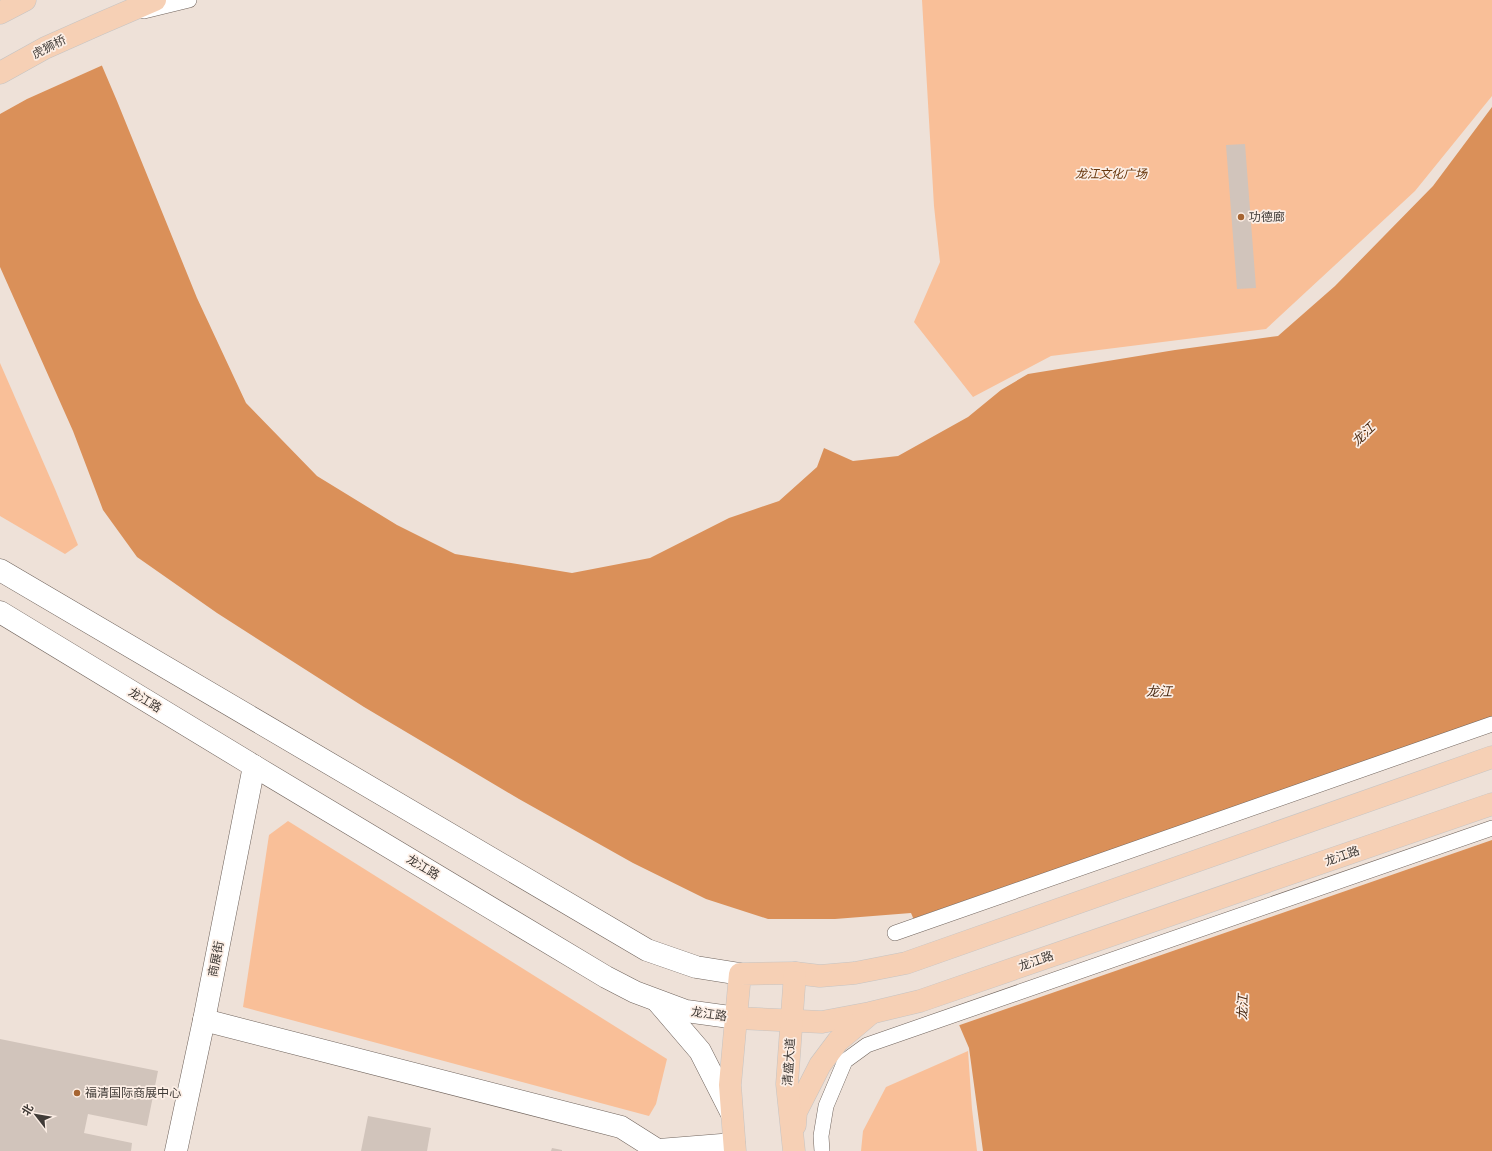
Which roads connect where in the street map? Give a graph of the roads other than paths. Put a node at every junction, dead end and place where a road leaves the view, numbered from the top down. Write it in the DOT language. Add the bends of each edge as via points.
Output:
graph roads {
  1 [pos="25,0"];
  2 [pos="155,0"];
  3 [pos="189,0"];
  4 [pos="0,13"];
  5 [pos="103,21"];
  6 [pos="0,73"];
  7 [pos="0,570"];
  8 [pos="0,612"];
  9 [pos="1492,724"];
  10 [pos="1492,757"];
  11 [pos="254,766"];
  12 [pos="1492,804"];
  13 [pos="1492,828"];
  14 [pos="895,933"];
  15 [pos="740,974"];
  16 [pos="795,974"];
  17 [pos="657,1001"];
  18 [pos="870,1013"];
  19 [pos="737,1018"];
  20 [pos="204,1020"];
  21 [pos="792,1020"];
  22 [pos="731,1112"];
  23 [pos="734,1148"];
  24 [pos="794,1150"];
  25 [pos="176,1151"];
  26 [pos="659,1151"];
  27 [pos="822,1151"];
  1 -- 4 [label="main road"];
  2 -- 5 [label="main road, 虎狮桥"];
  3 -- 5 [label="lane"];
  5 -- 6 [label="main road, 虎狮桥" via="45,48"];
  7 -- 15 [label="main road" via="647,950 696,967"];
  8 -- 11 [label="main road, 龙江路"];
  9 -- 14 [label="lane"];
  10 -- 16 [label="main road" via="906,963 855,973 820,976"];
  11 -- 17 [label="main road, 龙江路" via="606,977"];
  11 -- 20 [label="main road, 商展街"];
  12 -- 18 [label="main road, 龙江路" via="920,1001"];
  13 -- 27 [label="lane" via="867,1045 844,1061 826,1106 821,1136"];
  15 -- 16 [label="main road"];
  15 -- 19 [label="main road"];
  16 -- 21 [label="main road, 清盛大道"];
  17 -- 19 [label="main road, 龙江路" via="686,1011"];
  17 -- 22 [label="main road" via="700,1051"];
  18 -- 21 [label="main road, 龙江路" via="822,1022"];
  18 -- 24 [label="main road" via="838,1041 820,1065 796,1112"];
  19 -- 21 [label="main road, 龙江路"];
  19 -- 22 [label="main road" via="730,1085"];
  20 -- 25 [label="main road, 商展街"];
  20 -- 26 [label="main road" via="621,1127"];
  21 -- 24 [label="main road, 清盛大道" via="787,1084"];
  22 -- 23 [label="main road"];
  23 -- 26 [label="main road"];
}
